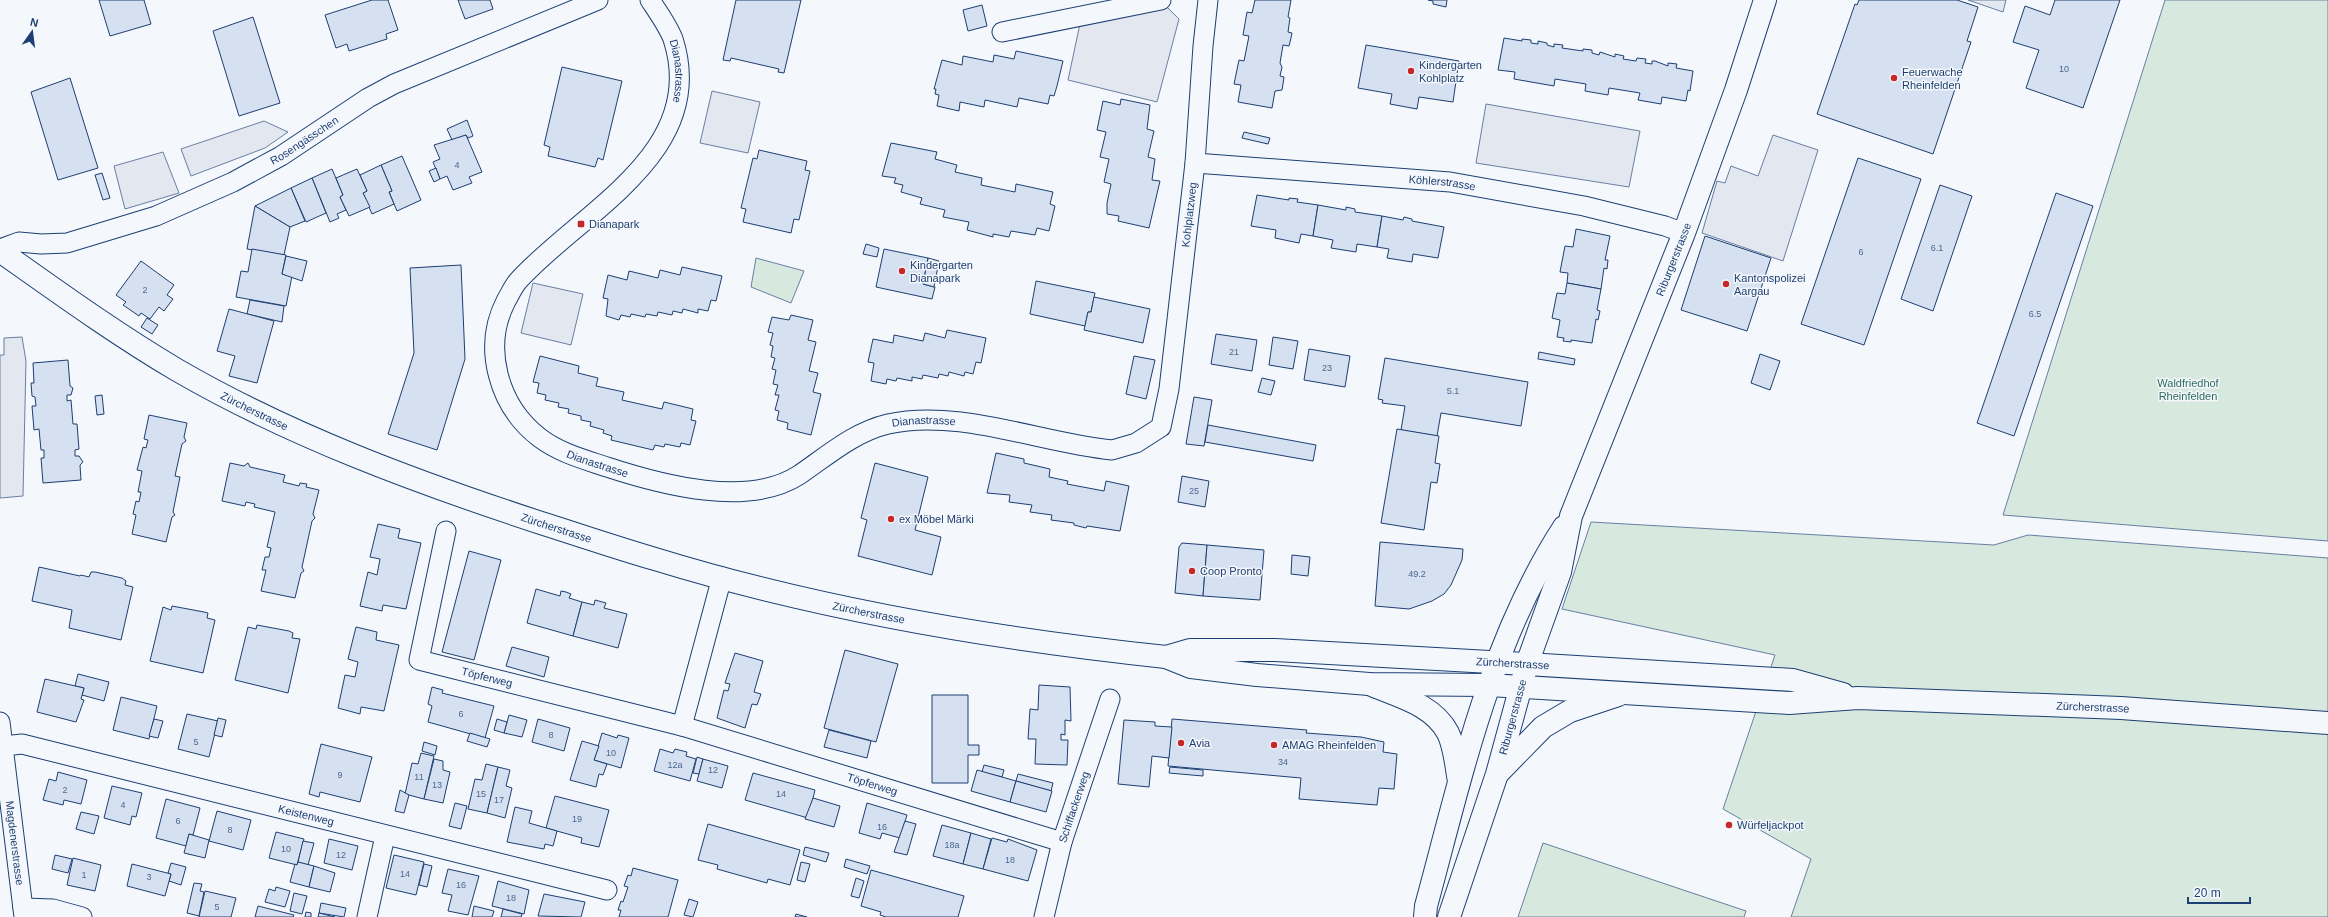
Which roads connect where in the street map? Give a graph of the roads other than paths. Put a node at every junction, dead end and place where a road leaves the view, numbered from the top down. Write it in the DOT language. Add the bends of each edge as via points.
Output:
graph roads {
  1 [pos="598,0"];
  2 [pos="650,0"];
  3 [pos="1161,0"];
  4 [pos="1208,0"];
  5 [pos="1765,0"];
  6 [pos="1002,32"];
  7 [pos="1195,163"];
  8 [pos="1684,233"];
  9 [pos="0,250"];
  10 [pos="1161,427"];
  11 [pos="1571,516"];
  12 [pos="446,531"];
  13 [pos="722,578"];
  14 [pos="1166,657"];
  15 [pos="1497,662"];
  16 [pos="1527,664"];
  17 [pos="1369,684"];
  18 [pos="1489,685"];
  19 [pos="1520,687"];
  20 [pos="1618,694"];
  21 [pos="1858,698"];
  22 [pos="1110,699"];
  23 [pos="0,722"];
  24 [pos="2328,723"];
  25 [pos="682,726"];
  26 [pos="4,746"];
  27 [pos="1497,774"];
  28 [pos="1459,784"];
  29 [pos="385,836"];
  30 [pos="1062,842"];
  31 [pos="608,890"];
  32 [pos="23,912"];
  33 [pos="82,917"];
  34 [pos="367,917"];
  35 [pos="1044,917"];
  36 [pos="1425,917"];
  37 [pos="1449,917"];
  1 -- 9 [label="street, Rosengässchen" via="394,84 368,98 281,156 233,182 156,216 67,243 19,242"];
  2 -- 10 [label="street, Dianastrasse" via="672,38 681,77 674,113 642,169 534,264 515,284 500,313 494,339 495,363 501,387 524,425 561,452 618,470 727,494 751,493 796,477 861,434 887,424 936,419 1112,450 1136,444"];
  3 -- 6 [label="street"];
  4 -- 7 [label="street, Kohlplatzweg"];
  5 -- 8 [label="main road, Riburgerstrasse" via="1736,90"];
  7 -- 8 [label="street, Köhlerstrasse" via="1450,182 1584,206"];
  7 -- 10 [label="street, Kohlplatzweg" via="1169,389"];
  8 -- 11 [label="main road, Riburgerstrasse"];
  9 -- 13 [label="main road, Zürcherstrasse" via="106,325 179,370 280,423 352,455 468,500"];
  11 -- 15 [label="main road, Riburgerstrasse" via="1540,564"];
  11 -- 16 [label="main road, Riburgerstrasse" via="1560,572"];
  12 -- 25 [label="street, Töpferweg" via="419,660"];
  13 -- 14 [label="main road, Zürcherstrasse" via="902,619 988,634"];
  13 -- 25 [label="street"];
  14 -- 15 [label="main road, Zürcherstrasse" via="1190,650 1275,650"];
  14 -- 17 [label="main road, Zürcherstrasse" via="1198,668"];
  15 -- 16 [label="main road, Zürcherstrasse"];
  15 -- 18 [label="main road, Riburgerstrasse"];
  16 -- 19 [label="main road, Riburgerstrasse"];
  16 -- 21 [label="main road, Zürcherstrasse" via="1793,680"];
  17 -- 18 [label="main road, Zürcherstrasse"];
  17 -- 28 [label="main road, Riburgerstrasse" via="1424,707 1438,718 1448,734"];
  18 -- 19 [label="main road, Zürcherstrasse"];
  18 -- 28 [label="main road, Riburgerstrasse"];
  19 -- 20 [label="main road, Zürcherstrasse"];
  19 -- 27 [label="main road, Riburgerstrasse"];
  20 -- 21 [label="main road, Zürcherstrasse" via="1789,703"];
  20 -- 27 [label="main road" via="1570,711 1543,727"];
  21 -- 24 [label="main road, Zürcherstrasse" via="2121,708"];
  22 -- 30 [label="street, Schiffackerweg"];
  23 -- 26 [label="street, Magdenerstrasse"];
  25 -- 30 [label="street, Töpferweg"];
  26 -- 29 [label="street, Keistenweg" via="22,744"];
  26 -- 32 [label="street, Magdenerstrasse"];
  27 -- 37 [label="main road, Riburgerstrasse"];
  28 -- 36 [label="main road, Riburgerstrasse"];
  29 -- 31 [label="street, Keistenweg"];
  29 -- 34 [label="street"];
  30 -- 35 [label="street, Schiffackerweg"];
  32 -- 33 [label="street" via="53,910"];
}
